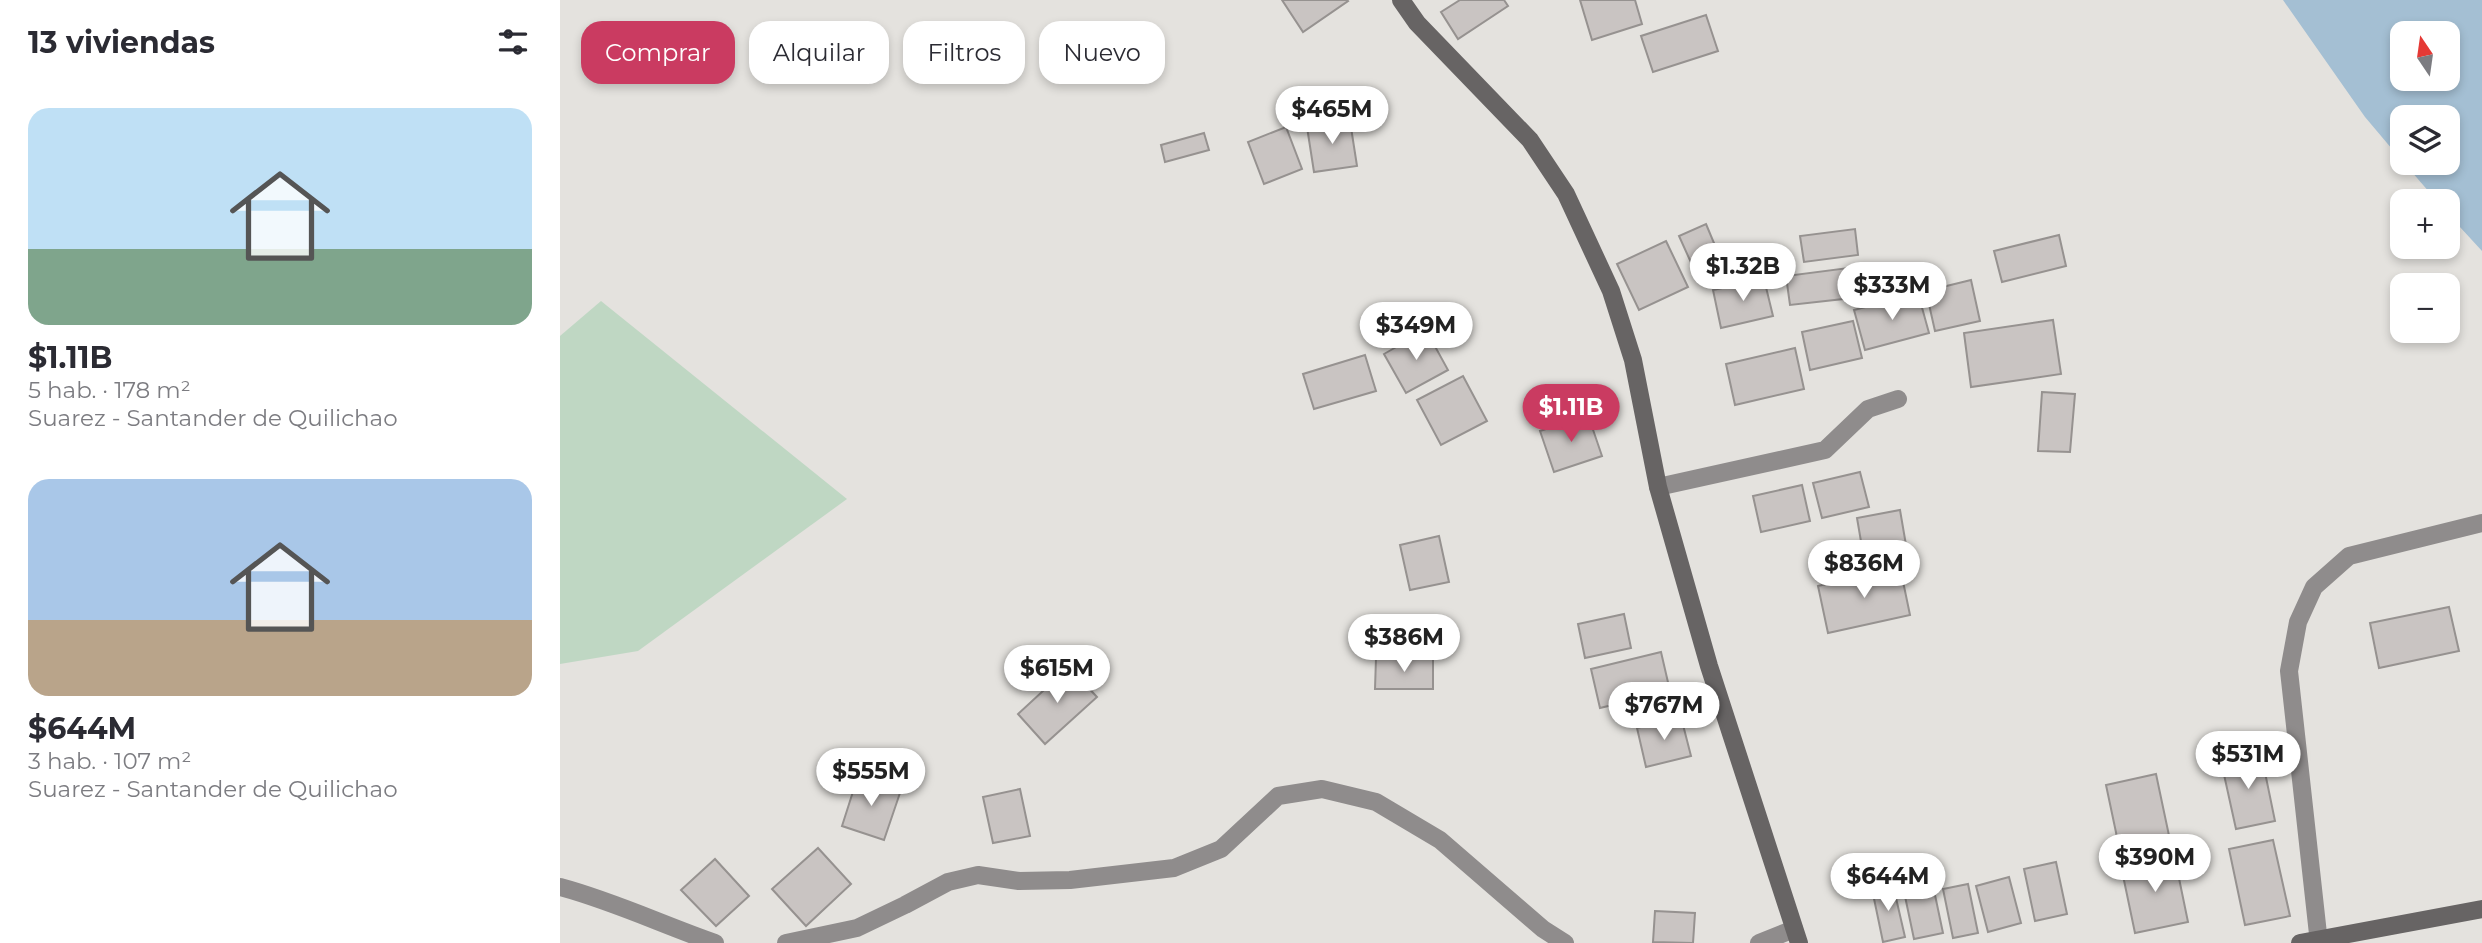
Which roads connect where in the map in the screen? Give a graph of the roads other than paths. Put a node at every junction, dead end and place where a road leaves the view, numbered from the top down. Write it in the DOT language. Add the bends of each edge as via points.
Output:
graph roads {
  1 [pos="1401,0"];
  2 [pos="1898,399"];
  3 [pos="1658,486"];
  4 [pos="2482,523"];
  5 [pos="560,887"];
  6 [pos="2482,909"];
  7 [pos="1796,936"];
  8 [pos="2312,942"];
  9 [pos="715,943"];
  10 [pos="786,943"];
  11 [pos="1565,943"];
  12 [pos="1759,943"];
  1 -- 3 [label="main road" via="1417,23 1530,141 1566,194 1611,291 1629,348"];
  2 -- 3 [label="street" via="1868,410 1825,450"];
  3 -- 7 [label="main road" via="1709,666"];
  4 -- 8 [label="street" via="2349,556 2314,587 2298,622 2289,671"];
  5 -- 9 [label="street"];
  6 -- 8 [label="main road"];
  7 -- 12 [label="street"];
  10 -- 11 [label="street" via="856,928 948,882 978,875 1019,881 1070,880 1174,868 1221,849 1278,796 1322,789 1376,802 1440,840"];
}
